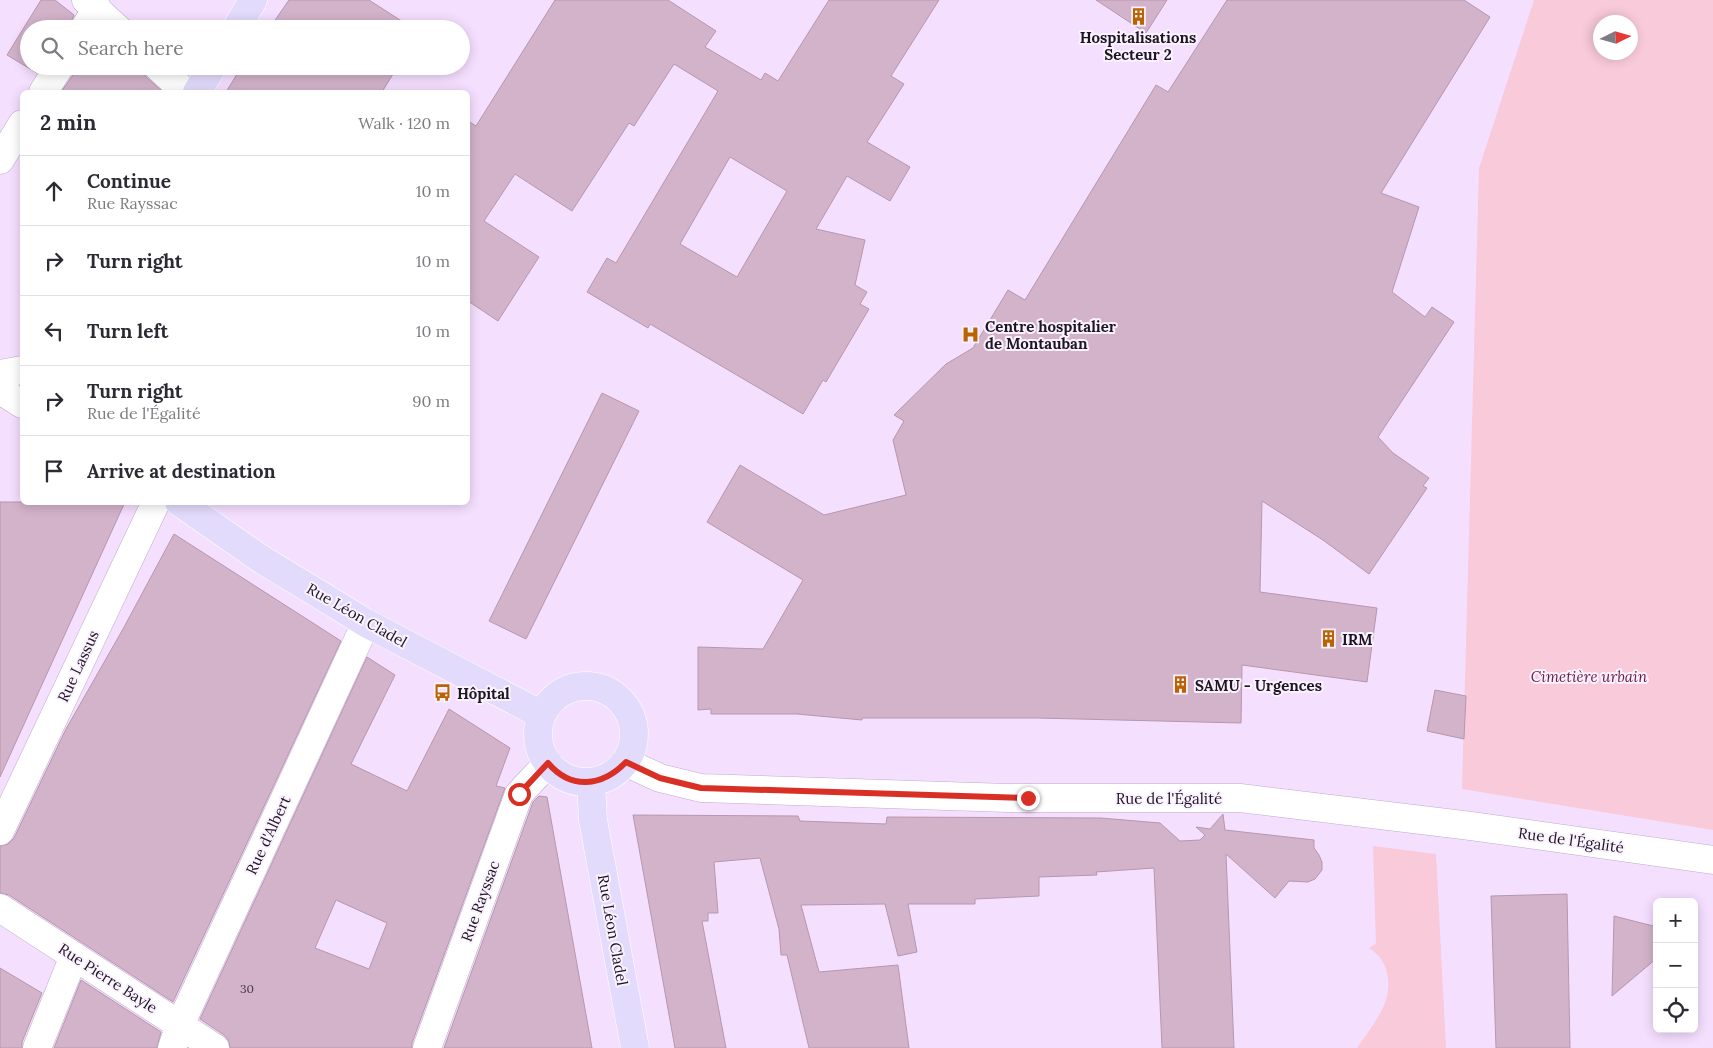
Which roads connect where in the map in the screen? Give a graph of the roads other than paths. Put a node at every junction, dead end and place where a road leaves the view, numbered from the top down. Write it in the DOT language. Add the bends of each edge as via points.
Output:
graph roads {
  1 [pos="253,0"];
  2 [pos="89,12"];
  3 [pos="103,20"];
  4 [pos="241,20"];
  5 [pos="54,75"];
  6 [pos="167,75"];
  7 [pos="207,75"];
  8 [pos="44,90"];
  9 [pos="183,90"];
  10 [pos="198,90"];
  11 [pos="20,127"];
  12 [pos="0,160"];
  13 [pos="20,370"];
  14 [pos="0,374"];
  15 [pos="155,505"];
  16 [pos="183,505"];
  17 [pos="366,623"];
  18 [pos="542,715"];
  19 [pos="626,762"];
  20 [pos="548,763"];
  21 [pos="591,782"];
  22 [pos="0,831"];
  23 [pos="1713,860"];
  24 [pos="0,908"];
  25 [pos="74,956"];
  26 [pos="176,1036"];
  27 [pos="37,1048"];
  28 [pos="215,1048"];
  29 [pos="427,1048"];
  30 [pos="635,1048"];
  1 -- 4 [label="main road"];
  2 -- 3 [label="street"];
  5 -- 8 [label="street"];
  6 -- 9 [label="street"];
  7 -- 10 [label="main road"];
  11 -- 12 [label="street"];
  13 -- 14 [label="street"];
  15 -- 22 [label="street, Rue Lassus"];
  16 -- 17 [label="main road, Rue Léon Cladel" via="261,559"];
  17 -- 18 [label="main road, Rue Léon Cladel"];
  17 -- 26 [label="street, Rue d'Albert"];
  18 -- 19 [label="main road" via="559,695 575,687 593,686 610,692 623,704 634,728 633,746"];
  18 -- 20 [label="main road" via="538,736"];
  19 -- 21 [label="main road" via="610,776"];
  19 -- 23 [label="street, Rue de l'Égalité" via="660,778 701,788 1008,798 1240,798"];
  20 -- 21 [label="main road" via="567,778"];
  20 -- 29 [label="street, Rue Rayssac" via="519,794"];
  21 -- 30 [label="main road, Rue Léon Cladel" via="593,820"];
  24 -- 25 [label="street, Rue Pierre Bayle"];
  25 -- 26 [label="street, Rue Pierre Bayle"];
  25 -- 27 [label="street"];
  26 -- 28 [label="street, Rue Pierre Bayle"];
}
